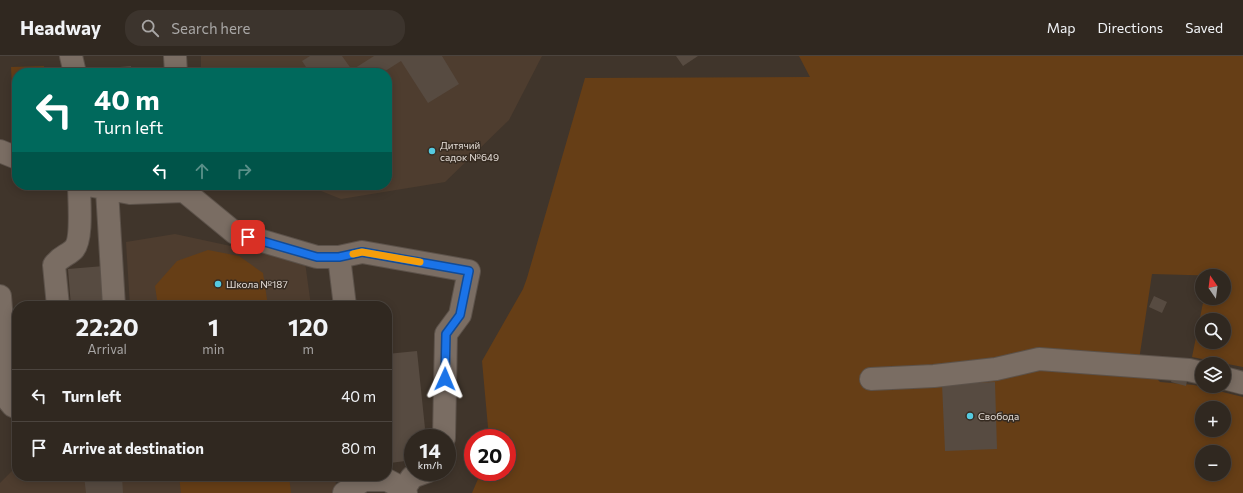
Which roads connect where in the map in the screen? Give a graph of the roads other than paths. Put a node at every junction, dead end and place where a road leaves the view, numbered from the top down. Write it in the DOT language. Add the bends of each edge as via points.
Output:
graph roads {
  1 [pos="71,56"];
  2 [pos="175,56"];
  3 [pos="74,68"];
  4 [pos="176,68"];
  5 [pos="0,151"];
  6 [pos="12,156"];
  7 [pos="79,190"];
  8 [pos="97,190"];
  9 [pos="114,190"];
  10 [pos="162,190"];
  11 [pos="185,190"];
  12 [pos="339,257"];
  13 [pos="0,296"];
  14 [pos="58,301"];
  15 [pos="113,301"];
  16 [pos="344,301"];
  17 [pos="1195,371"];
  18 [pos="871,379"];
  19 [pos="1231,380"];
  20 [pos="1243,383"];
  21 [pos="12,405"];
  22 [pos="444,429"];
  23 [pos="360,481"];
  24 [pos="389,481"];
  25 [pos="410,481"];
  26 [pos="405,491"];
  27 [pos="344,493"];
  1 -- 3 [label="lane"];
  2 -- 4 [label="lane"];
  5 -- 6 [label="lane"];
  7 -- 14 [label="lane" via="79,240 74,249 60,257 54,265"];
  8 -- 15 [label="lane"];
  9 -- 10 [label="lane" via="130,193"];
  11 -- 12 [label="lane" via="235,233 317,257"];
  12 -- 16 [label="lane"];
  12 -- 22 [label="lane" via="362,252 469,271 460,315 446,334"];
  13 -- 21 [label="lane" via="8,400"];
  17 -- 18 [label="lane" via="1039,359 996,368 934,376"];
  19 -- 20 [label="lane"];
  23 -- 27 [label="lane"];
  24 -- 26 [label="lane"];
  25 -- 26 [label="lane"];
}
